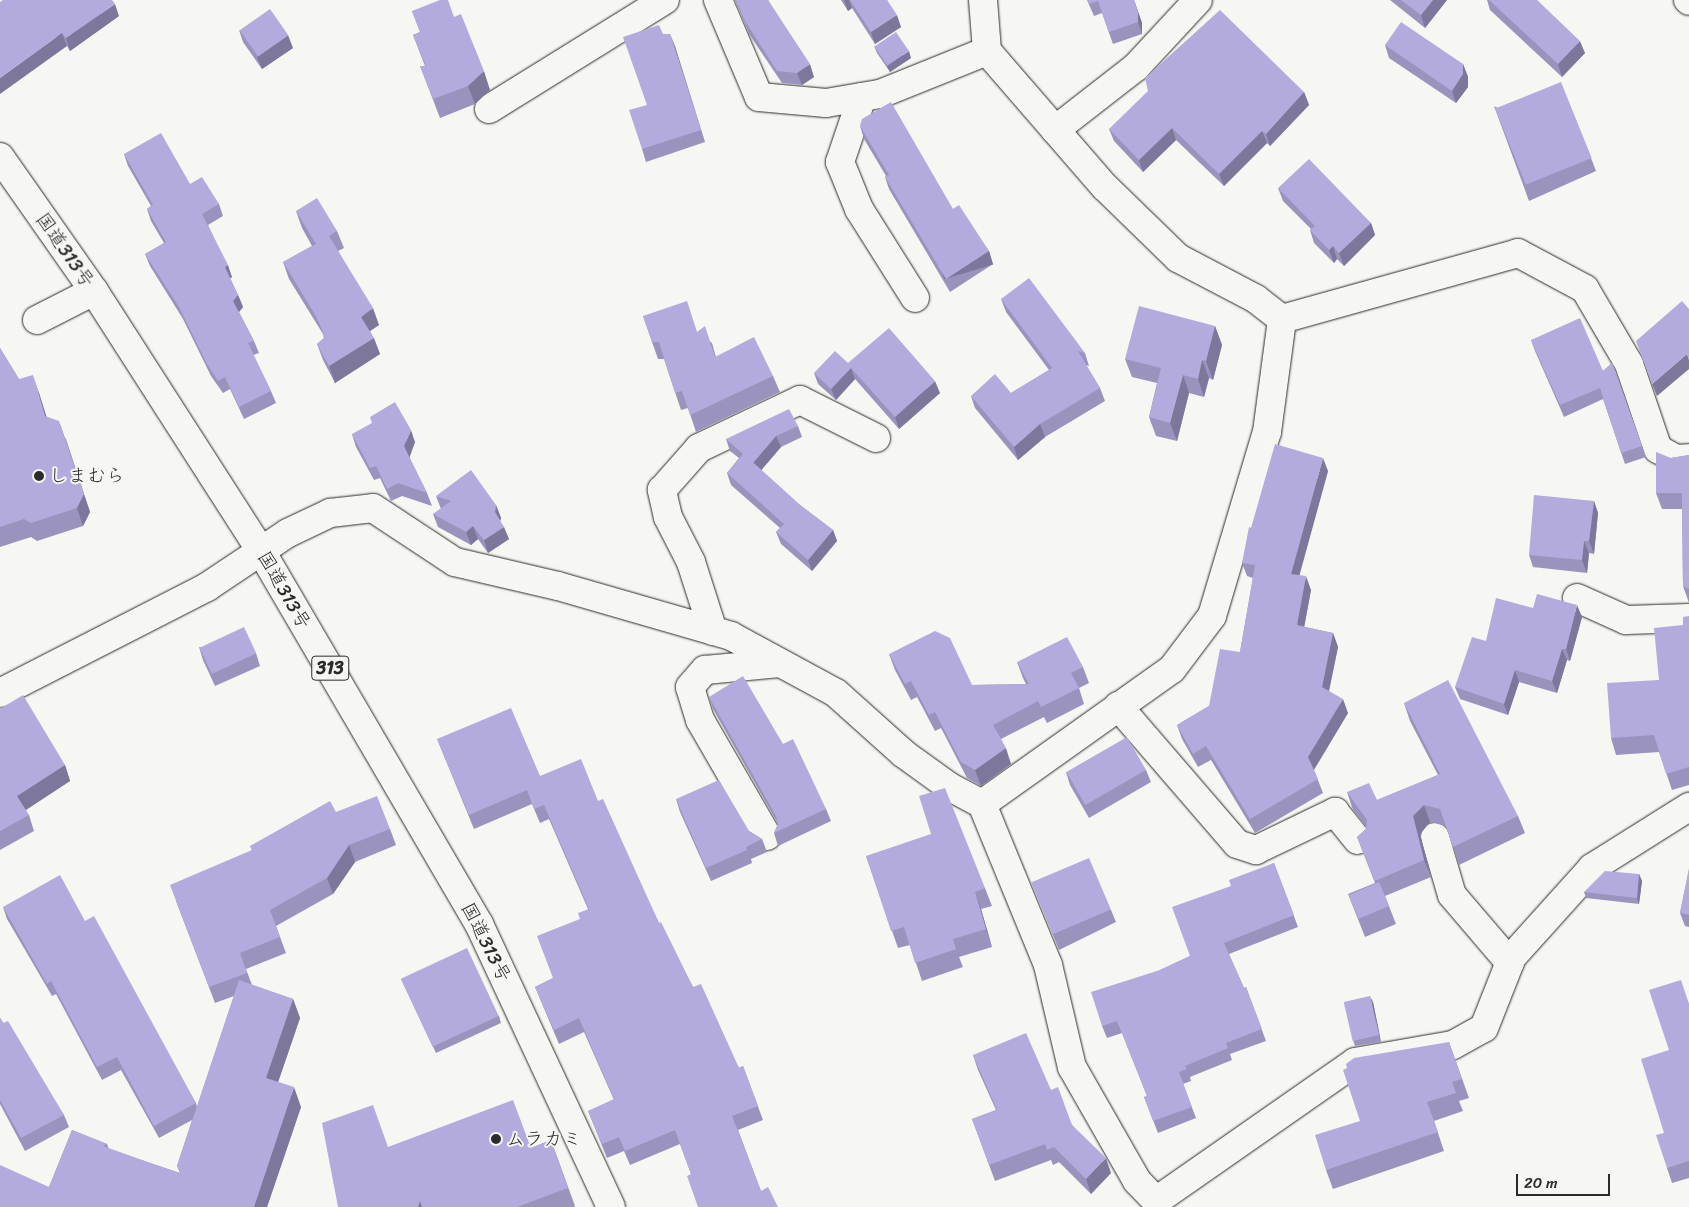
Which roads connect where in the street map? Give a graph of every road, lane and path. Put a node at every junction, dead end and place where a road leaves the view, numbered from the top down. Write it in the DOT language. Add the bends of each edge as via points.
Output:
graph roads {
  1 [pos="665,0"];
  2 [pos="718,0"];
  3 [pos="983,0"];
  4 [pos="1198,0"];
  5 [pos="987,50"];
  6 [pos="862,97"];
  7 [pos="488,109"];
  8 [pos="1055,130"];
  9 [pos="0,157"];
  10 [pos="94,291"];
  11 [pos="915,298"];
  12 [pos="1282,319"];
  13 [pos="38,320"];
  14 [pos="876,438"];
  15 [pos="1689,458"];
  16 [pos="261,551"];
  17 [pos="1577,598"];
  18 [pos="1689,618"];
  19 [pos="713,631"];
  20 [pos="780,663"];
  21 [pos="0,693"];
  22 [pos="1118,706"];
  23 [pos="982,804"];
  24 [pos="1689,807"];
  25 [pos="767,836"];
  26 [pos="1435,837"];
  27 [pos="1358,840"];
  28 [pos="1510,962"];
  29 [pos="611,1207"];
  1 -- 7 [label="main road"];
  2 -- 6 [label="main road" via="760,97 826,103"];
  3 -- 5 [label="main road"];
  4 -- 8 [label="main road" via="1136,67"];
  5 -- 6 [label="main road" via="880,94"];
  5 -- 8 [label="main road"];
  6 -- 11 [label="main road" via="840,162 858,209"];
  8 -- 12 [label="main road" via="1106,187 1178,258 1256,299"];
  9 -- 10 [label="main road, 国道313号 / 313"];
  10 -- 13 [label="main road"];
  10 -- 16 [label="main road, 国道313号 / 313"];
  12 -- 15 [label="main road" via="1518,253 1585,289 1629,364 1658,448 1676,459"];
  12 -- 22 [label="main road" via="1266,432 1212,616 1172,669"];
  14 -- 19 [label="main road" via="800,400 699,448 662,490 668,516 691,562"];
  16 -- 19 [label="main road" via="288,533 330,513 373,508 455,562 558,586"];
  16 -- 21 [label="main road" via="207,587"];
  16 -- 29 [label="main road, 国道313号 / 313" via="479,924"];
  17 -- 18 [label="main road" via="1626,620"];
  19 -- 20 [label="main road" via="731,636"];
  20 -- 23 [label="main road" via="836,693 904,754 950,787"];
  20 -- 25 [label="main road" via="705,670 690,687 700,720"];
  22 -- 23 [label="main road"];
  22 -- 27 [label="main road" via="1237,844 1256,850 1335,812"];
  23 -- 28 [label="main road" via="1048,965 1072,1067 1137,1181 1156,1201 1355,1062 1453,1044 1484,1028"];
  24 -- 28 [label="main road" via="1592,868"];
  26 -- 28 [label="main road" via="1452,895"];
}
